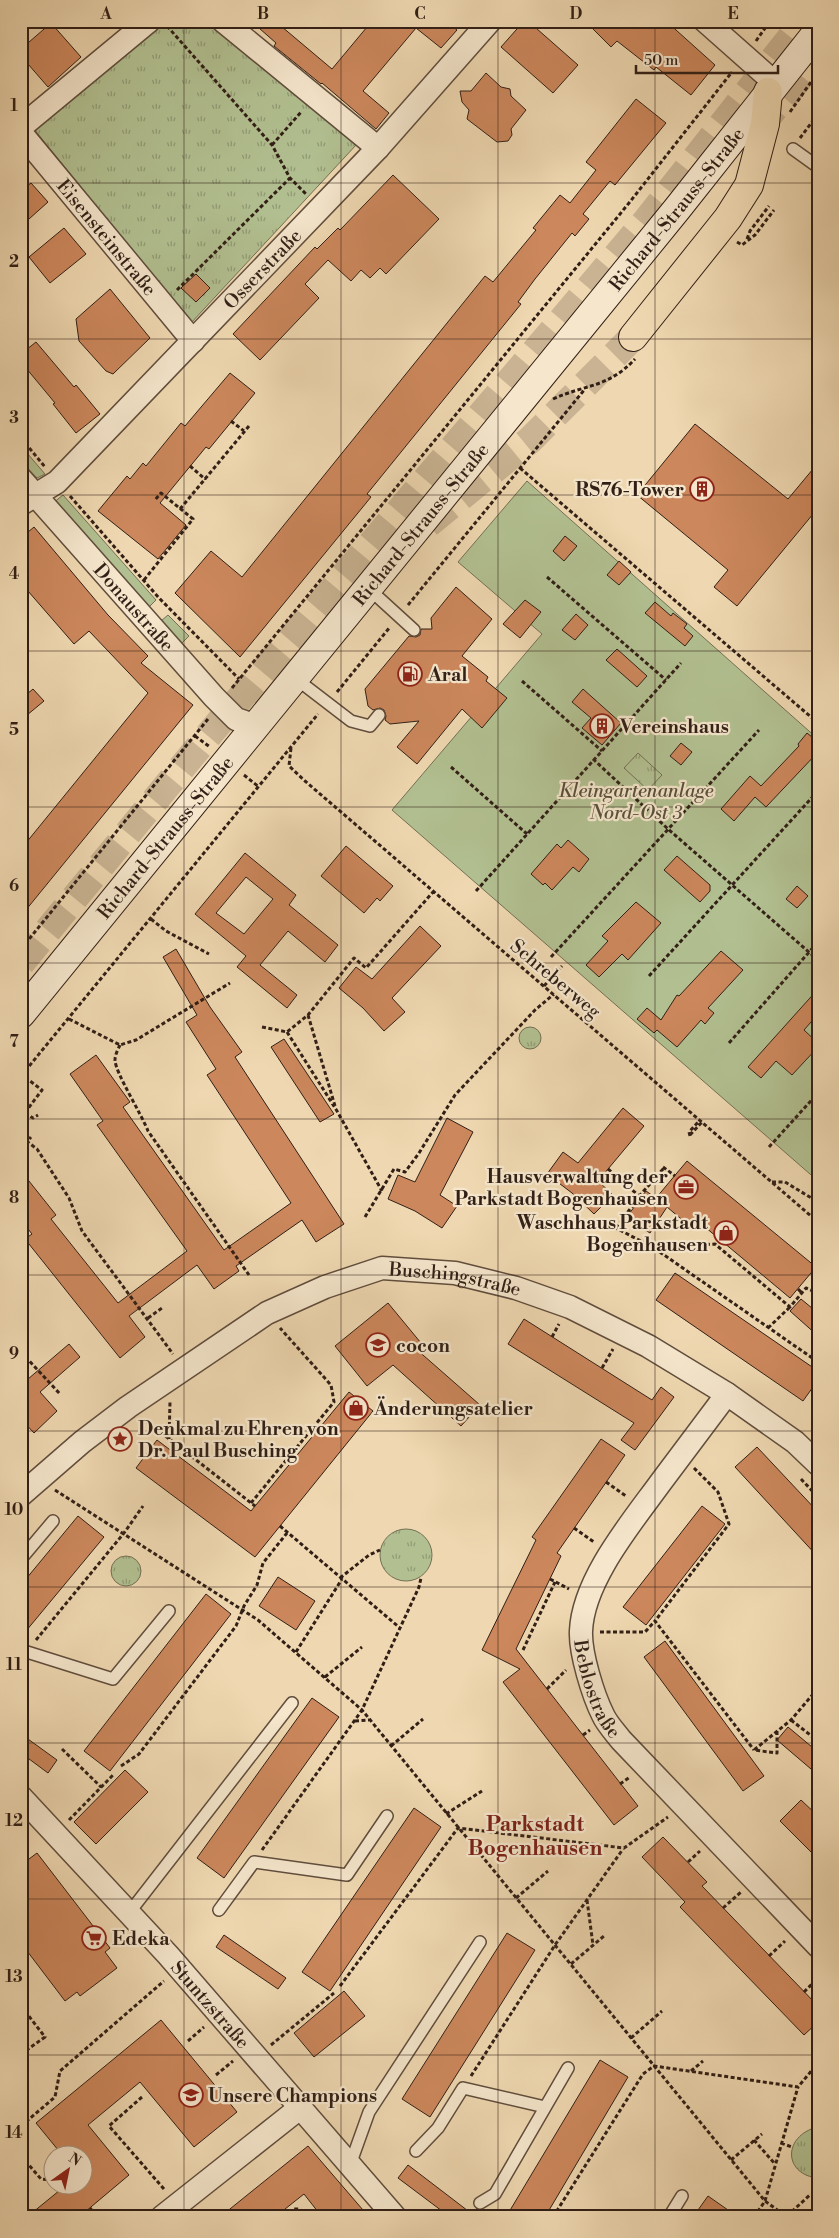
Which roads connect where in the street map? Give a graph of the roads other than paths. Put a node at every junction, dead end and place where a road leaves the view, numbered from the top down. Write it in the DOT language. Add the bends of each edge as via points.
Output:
graph roads {
  1 [pos="150,21"];
  2 [pos="223,21"];
  3 [pos="705,21"];
  4 [pos="478,25"];
  5 [pos="818,31"];
  6 [pos="772,87"];
  7 [pos="21,127"];
  8 [pos="21,133"];
  9 [pos="378,148"];
  10 [pos="793,149"];
  11 [pos="818,167"];
  12 [pos="633,337"];
  13 [pos="193,341"];
  14 [pos="21,479"];
  15 [pos="29,500"];
  16 [pos="368,588"];
  17 [pos="414,630"];
  18 [pos="295,678"];
  19 [pos="379,715"];
  20 [pos="256,726"];
  21 [pos="21,1014"];
  22 [pos="727,1394"];
  23 [pos="818,1464"];
  24 [pos="21,1494"];
  25 [pos="53,1520"];
  26 [pos="21,1559"];
  27 [pos="169,1611"];
  28 [pos="24,1656"];
  29 [pos="292,1703"];
  30 [pos="22,1799"];
  31 [pos="386,1816"];
  32 [pos="220,1910"];
  33 [pos="129,1913"];
  34 [pos="480,1942"];
  35 [pos="818,1946"];
  36 [pos="568,2068"];
  37 [pos="301,2107"];
  38 [pos="545,2107"];
  39 [pos="416,2151"];
  40 [pos="350,2165"];
  41 [pos="682,2196"];
  42 [pos="480,2203"];
  43 [pos="170,2211"];
  44 [pos="395,2217"];
  45 [pos="668,2217"];
  1 -- 7 [label="street"];
  2 -- 9 [label="street"];
  3 -- 6 [label="street"];
  4 -- 9 [label="street, Osserstraße"];
  5 -- 6 [label="main road, Richard-Strauss-Straße"];
  6 -- 12 [label="highway" via="749,185 728,218"];
  6 -- 16 [label="main road, Richard-Strauss-Straße"];
  8 -- 13 [label="street, Eisensteinstraße"];
  9 -- 13 [label="street, Osserstraße"];
  10 -- 11 [label="lane"];
  13 -- 15 [label="street, Osserstraße" via="57,482"];
  14 -- 15 [label="street, Donaustraße"];
  15 -- 20 [label="street, Donaustraße" via="220,704 236,719"];
  16 -- 17 [label="lane"];
  16 -- 18 [label="main road, Richard-Strauss-Straße"];
  18 -- 19 [label="lane" via="351,721 370,726"];
  18 -- 20 [label="main road, Richard-Strauss-Straße"];
  20 -- 21 [label="main road, Richard-Strauss-Straße"];
  22 -- 23 [label="street, Buschingstraße" via="795,1442"];
  22 -- 24 [label="street, Buschingstraße" via="648,1346 570,1306 455,1272 382,1268 325,1287 266,1313 128,1406"];
  22 -- 35 [label="street, Beblostraße" via="618,1541 586,1603 581,1632 592,1689 603,1716 621,1740"];
  25 -- 26 [label="lane"];
  27 -- 28 [label="lane" via="113,1679"];
  29 -- 33 [label="lane"];
  30 -- 33 [label="street, Stuntzstraße"];
  31 -- 32 [label="lane" via="347,1875 254,1862"];
  33 -- 37 [label="street, Stuntzstraße"];
  34 -- 40 [label="lane" via="369,2112"];
  36 -- 38 [label="lane"];
  37 -- 40 [label="street, Stuntzstraße"];
  37 -- 43 [label="street"];
  38 -- 39 [label="lane" via="463,2088 438,2128"];
  38 -- 42 [label="lane" via="495,2194"];
  40 -- 44 [label="street, Stuntzstraße"];
  41 -- 45 [label="lane"];
}
